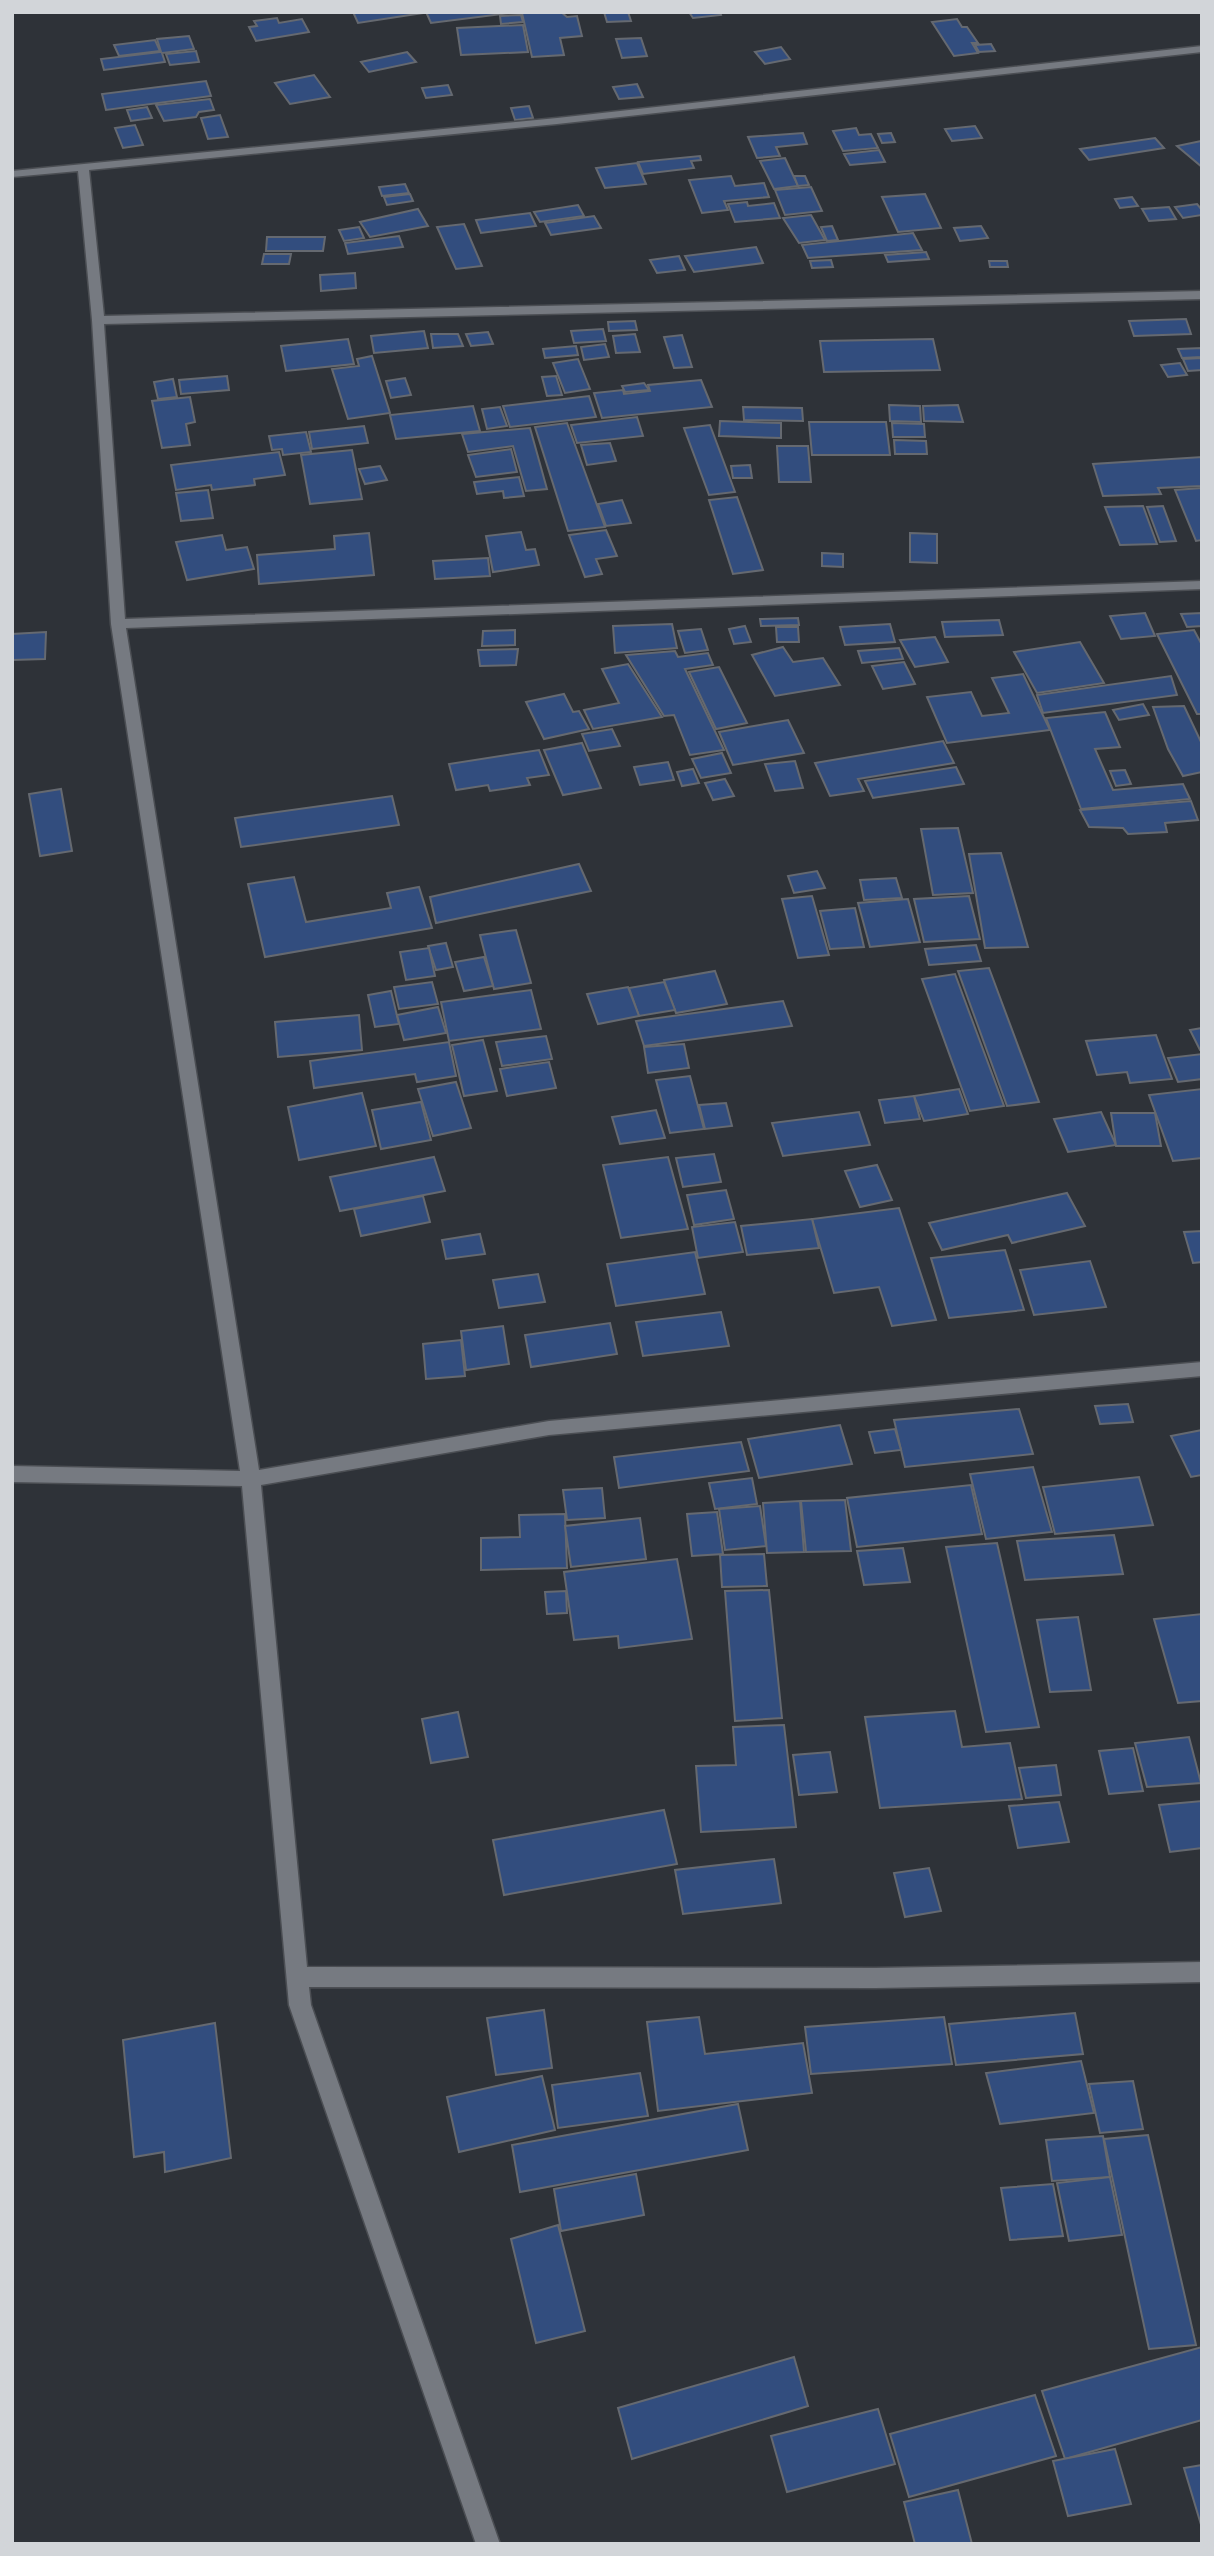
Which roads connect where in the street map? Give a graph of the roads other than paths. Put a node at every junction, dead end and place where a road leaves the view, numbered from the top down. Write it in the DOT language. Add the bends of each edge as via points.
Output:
graph roads {
  1 [pos="1202,48"];
  2 [pos="83,166"];
  3 [pos="12,174"];
  4 [pos="1202,295"];
  5 [pos="98,320"];
  6 [pos="1202,585"];
  7 [pos="118,624"];
  8 [pos="1202,1369"];
  9 [pos="12,1474"];
  10 [pos="251,1479"];
  11 [pos="1202,1972"];
  12 [pos="299,1977"];
  13 [pos="488,2544"];
  1 -- 2 [label="street" via="556,121"];
  2 -- 3 [label="street"];
  2 -- 5 [label="street"];
  4 -- 5 [label="street"];
  5 -- 7 [label="street"];
  6 -- 7 [label="street"];
  7 -- 10 [label="street"];
  8 -- 10 [label="street" via="549,1428"];
  9 -- 10 [label="street"];
  10 -- 12 [label="street"];
  11 -- 12 [label="street" via="875,1978"];
  12 -- 13 [label="street" via="300,2005"];
}
